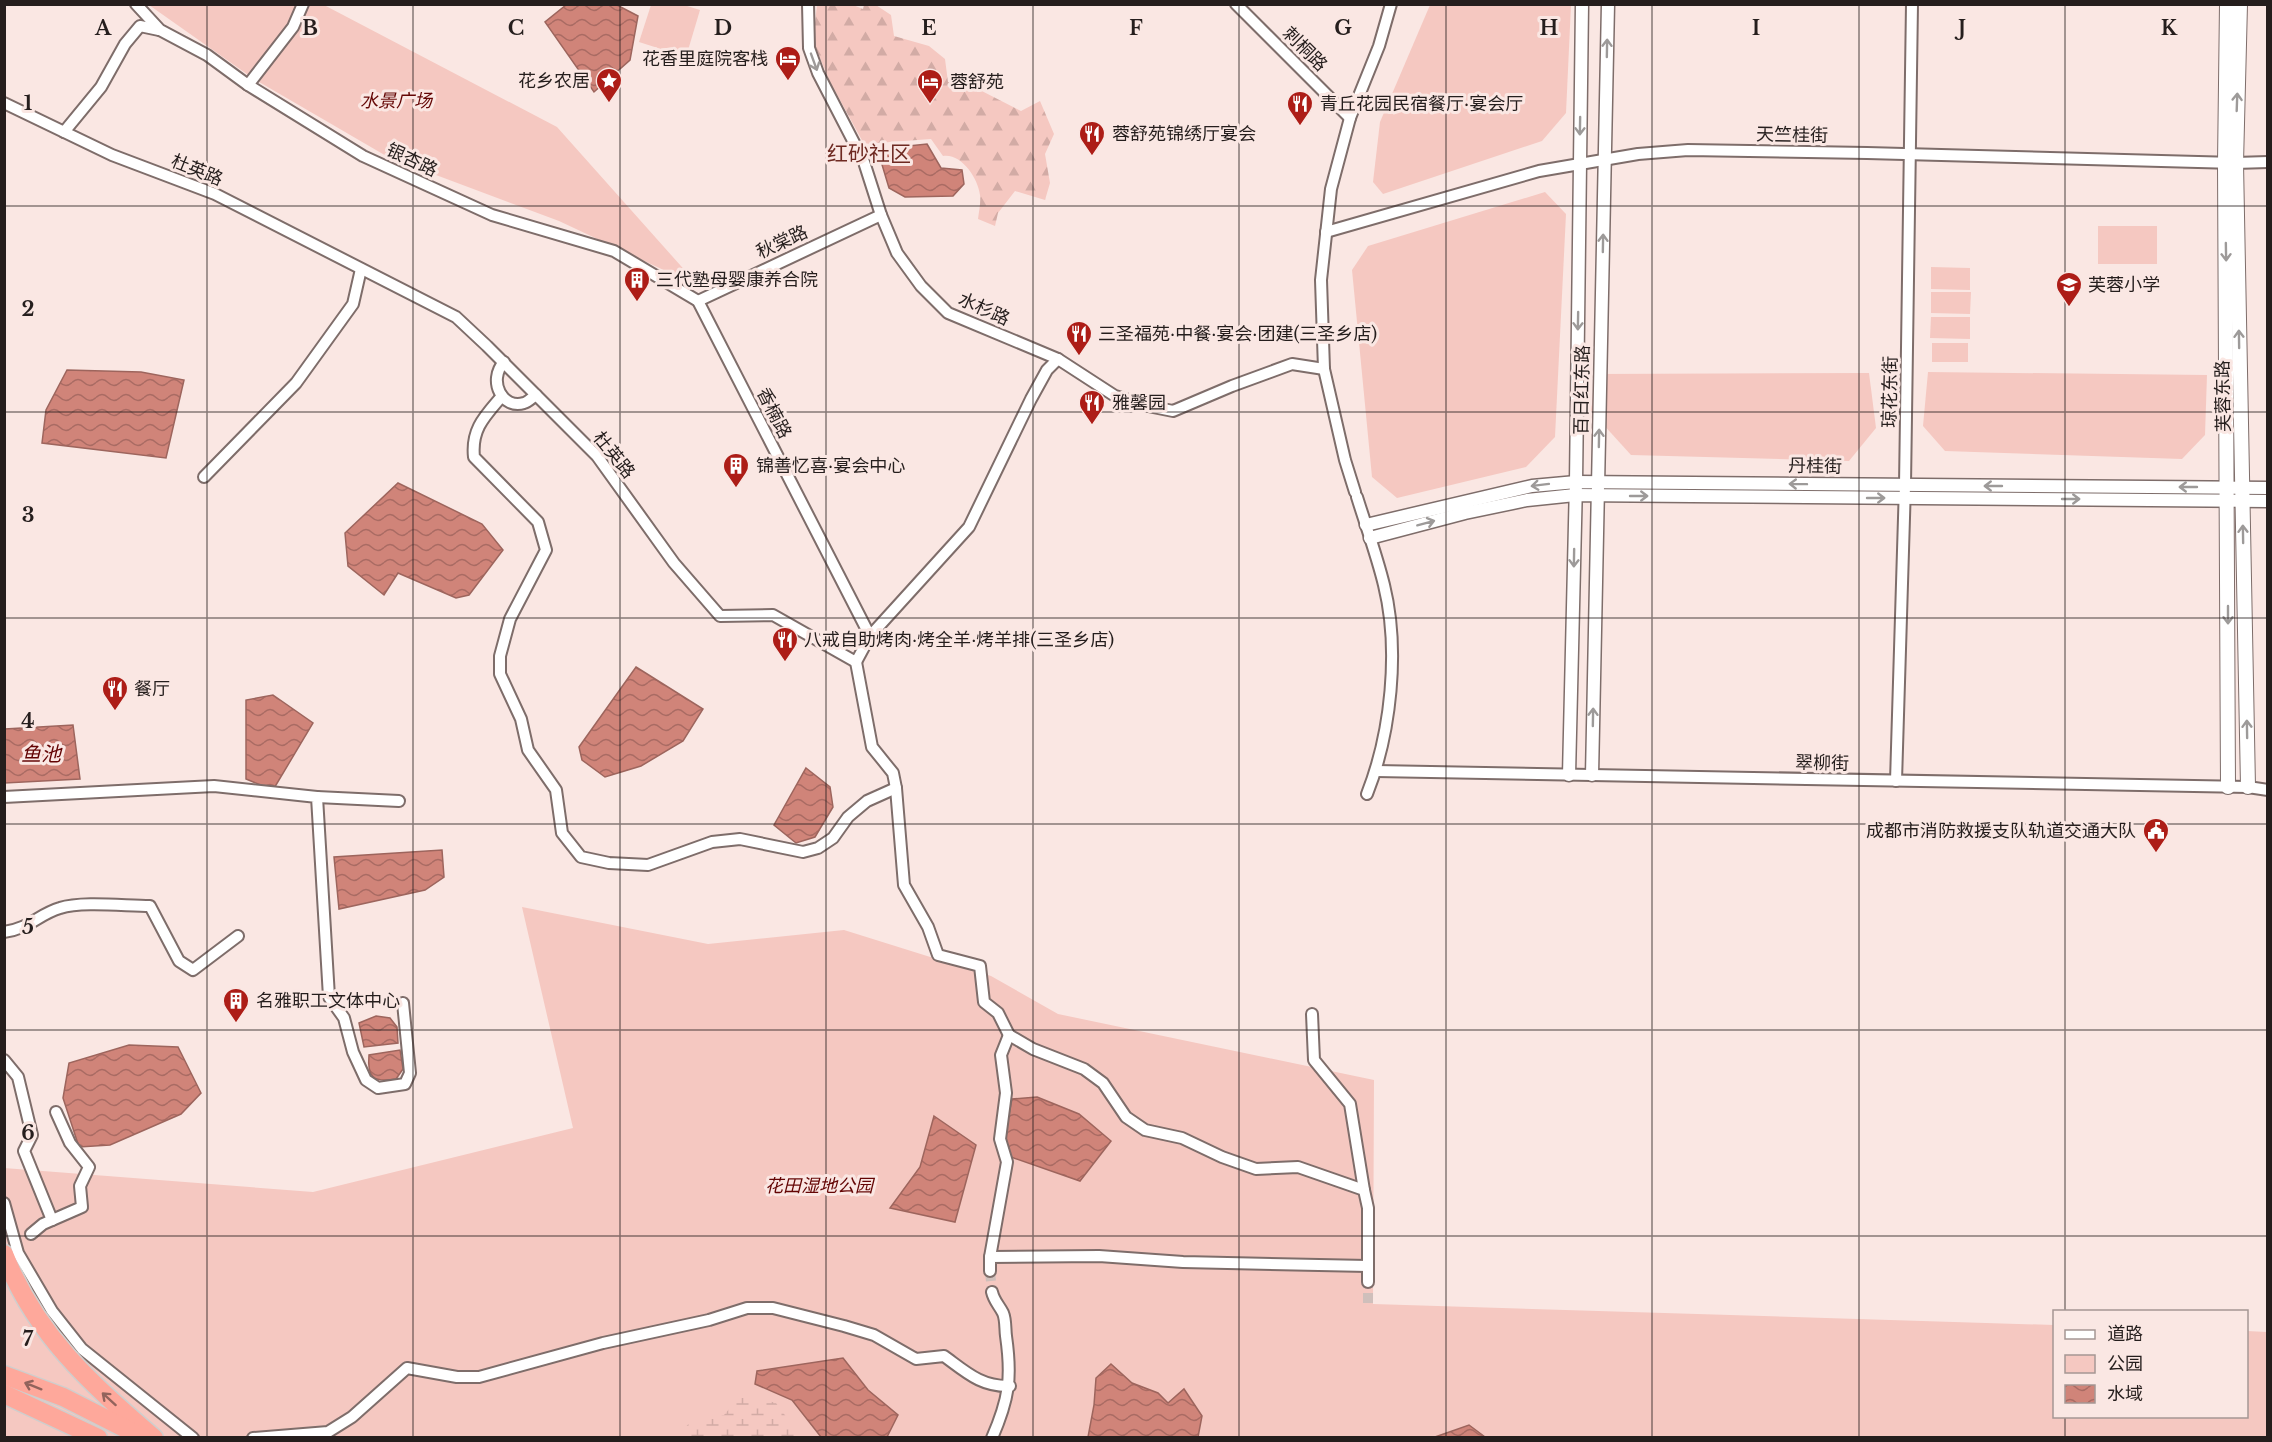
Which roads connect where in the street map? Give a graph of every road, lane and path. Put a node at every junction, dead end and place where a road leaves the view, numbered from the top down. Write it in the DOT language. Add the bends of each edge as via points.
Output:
graph roads {
  1 [pos="136,4"];
  2 [pos="303,4"];
  3 [pos="808,4"];
  4 [pos="1236,4"];
  5 [pos="1391,4"];
  6 [pos="1582,4"];
  7 [pos="1608,4"];
  8 [pos="1912,4"];
  9 [pos="2227,4"];
  10 [pos="2240,4"];
  11 [pos="160,30"];
  12 [pos="248,85"];
  13 [pos="4,103"];
  14 [pos="1350,118"];
  15 [pos="64,132"];
  16 [pos="1911,154"];
  17 [pos="1605,160"];
  18 [pos="2268,162"];
  19 [pos="2230,163"];
  20 [pos="1580,164"];
  21 [pos="881,214"];
  22 [pos="1326,232"];
  23 [pos="361,269"];
  24 [pos="698,301"];
  25 [pos="1058,358"];
  26 [pos="504,362"];
  27 [pos="1324,369"];
  28 [pos="536,395"];
  29 [pos="502,396"];
  30 [pos="204,477"];
  31 [pos="1576,482"];
  32 [pos="1598,482"];
  33 [pos="2268,488"];
  34 [pos="1905,492"];
  35 [pos="2228,494"];
  36 [pos="2243,494"];
  37 [pos="1575,495"];
  38 [pos="1598,496"];
  39 [pos="2268,501"];
  40 [pos="1366,525"];
  41 [pos="1370,538"];
  42 [pos="870,636"];
  43 [pos="856,662"];
  44 [pos="1376,771"];
  45 [pos="1569,775"];
  46 [pos="1592,775"];
  47 [pos="1896,781"];
  48 [pos="2228,787"];
  49 [pos="2248,787"];
  50 [pos="896,788"];
  51 [pos="2268,790"];
  52 [pos="1367,794"];
  53 [pos="4,796"];
  54 [pos="317,797"];
  55 [pos="399,801"];
  56 [pos="4,932"];
  57 [pos="238,936"];
  58 [pos="403,1004"];
  59 [pos="1312,1014"];
  60 [pos="1009,1035"];
  61 [pos="4,1060"];
  62 [pos="56,1112"];
  63 [pos="1364,1190"];
  64 [pos="4,1203"];
  65 [pos="52,1220"];
  66 [pos="32,1234"];
  67 [pos="4,1254"];
  68 [pos="990,1257"];
  69 [pos="1368,1266"];
  70 [pos="990,1271"];
  71 [pos="1368,1282"];
  72 [pos="992,1292"];
  73 [pos="4,1375"];
  74 [pos="1010,1386"];
  75 [pos="4,1394"];
  76 [pos="98,1437"];
  77 [pos="143,1437"];
  78 [pos="154,1437"];
  79 [pos="193,1437"];
  80 [pos="253,1437"];
  81 [pos="992,1437"];
  1 -- 11 [label="street, 银杏路"];
  2 -- 12 [label="street" via="293,27"];
  3 -- 21 [label="street, 水杉路, one-way" via="809,48 864,162"];
  4 -- 14 [label="street, 刺桐路"];
  5 -- 14 [label="street"];
  6 -- 20 [label="street, 百日红东路, one-way"];
  17 -- 7 [label="street, 百日红东路, one-way"];
  8 -- 16 [label="street, 琼花东街"];
  9 -- 19 [label="main road, 芙蓉东路"];
  19 -- 10 [label="main road, 芙蓉东路, one-way"];
  11 -- 12 [label="street, 银杏路" via="207,55"];
  11 -- 15 [label="street" via="140,26 101,87"];
  12 -- 24 [label="street, 银杏路" via="363,156 492,215 614,251"];
  13 -- 15 [label="street, 杜英路"];
  14 -- 22 [label="street" via="1331,189"];
  15 -- 23 [label="street, 杜英路" via="112,155 215,194"];
  16 -- 17 [label="street, 天竺桂街" via="1688,150"];
  16 -- 19 [label="street, 天竺桂街"];
  16 -- 34 [label="street, 琼花东街"];
  17 -- 20 [label="street, 天竺桂街"];
  32 -- 17 [label="street, 百日红东路, one-way"];
  18 -- 19 [label="street, 天竺桂街"];
  19 -- 35 [label="main road, 芙蓉东路, one-way"];
  36 -- 19 [label="main road, 芙蓉东路, one-way"];
  20 -- 22 [label="street, 天竺桂街" via="1505,180"];
  20 -- 31 [label="street, 百日红东路, one-way"];
  21 -- 24 [label="street, 秋棠路"];
  21 -- 25 [label="street, 水杉路" via="897,253 921,286 948,313"];
  22 -- 27 [label="street" via="1321,280"];
  23 -- 26 [label="street, 杜英路" via="456,317"];
  23 -- 30 [label="street" via="353,304 296,383"];
  24 -- 42 [label="street, 香楠路"];
  25 -- 27 [label="street, 水杉路" via="1116,396 1173,411 1292,364"];
  25 -- 42 [label="street" via="1031,399 969,527"];
  26 -- 28 [label="street, 杜英路"];
  26 -- 29 [label="street" via="495,377"];
  27 -- 40 [label="street" via="1345,460"];
  28 -- 29 [label="street" via="516,404"];
  28 -- 43 [label="street, 杜英路" via="597,456 674,563 720,616 773,615"];
  29 -- 50 [label="street" via="480,422 472,443 474,457 538,522 546,550 510,619 500,656 500,674 521,719 528,750 556,790 562,833 581,857 648,865 712,842 740,839 803,852 833,838 848,817 867,801"];
  31 -- 32 [label="street, 丹桂街"];
  31 -- 37 [label="street, 百日红东路"];
  31 -- 40 [label="street, 丹桂街, one-way" via="1532,486"];
  34 -- 32 [label="street, 丹桂街, one-way"];
  32 -- 38 [label="street, 百日红东路"];
  33 -- 36 [label="street, 丹桂街"];
  34 -- 35 [label="street, 丹桂街"];
  38 -- 34 [label="street, 丹桂街, one-way"];
  34 -- 47 [label="street, 琼花东街"];
  35 -- 36 [label="street, 丹桂街"];
  35 -- 48 [label="main road, 芙蓉东路, one-way"];
  36 -- 39 [label="street, 丹桂街"];
  49 -- 36 [label="main road, 芙蓉东路, one-way"];
  37 -- 38 [label="street, 丹桂街"];
  41 -- 37 [label="street, 丹桂街, one-way" via="1506,504"];
  37 -- 45 [label="street, 百日红东路, one-way"];
  46 -- 38 [label="street, 百日红东路, one-way"];
  40 -- 41 [label="street"];
  41 -- 44 [label="street" via="1384,587 1393,647"];
  42 -- 43 [label="street"];
  43 -- 50 [label="street" via="872,747 893,773"];
  44 -- 45 [label="street, 翠柳街"];
  44 -- 52 [label="street"];
  45 -- 46 [label="street, 翠柳街"];
  46 -- 47 [label="street, 翠柳街"];
  47 -- 48 [label="street, 翠柳街"];
  48 -- 49 [label="street, 翠柳街"];
  49 -- 51 [label="street, 翠柳街"];
  50 -- 60 [label="street" via="904,885 928,927 938,955 980,966 984,1002 998,1012"];
  53 -- 54 [label="street" via="214,786"];
  54 -- 55 [label="street"];
  54 -- 58 [label="street" via="329,998 344,1018 366,1080 378,1088 405,1084 410,1073"];
  56 -- 57 [label="street" via="18,930 60,908 76,905 150,906 179,961 193,970"];
  59 -- 63 [label="street" via="1314,1060 1350,1104"];
  60 -- 63 [label="street" via="1084,1069 1103,1083 1126,1118 1145,1130 1182,1138 1256,1169 1298,1167"];
  60 -- 68 [label="street" via="1002,1055 1006,1093 1000,1139 1007,1162"];
  61 -- 65 [label="street" via="18,1077 32,1135 24,1151"];
  62 -- 65 [label="street" via="70,1143 89,1167 80,1186 82,1207"];
  63 -- 69 [label="street" via="1368,1208"];
  64 -- 79 [label="street" via="18,1253 52,1311 82,1349"];
  65 -- 66 [label="street"];
  78 -- 67 [label="highway, one-way" via="60,1351 20,1290"];
  68 -- 69 [label="street" via="1099,1256"];
  68 -- 70 [label="street"];
  69 -- 71 [label="street"];
  72 -- 74 [label="street" via="1003,1314"];
  77 -- 73 [label="highway, one-way" via="63,1397"];
  74 -- 80 [label="street" via="978,1380 944,1356 916,1359 874,1335 844,1326 773,1308 747,1308 479,1377 407,1368 352,1417 328,1432"];
  74 -- 81 [label="street"];
  75 -- 76 [label="highway"];
}
